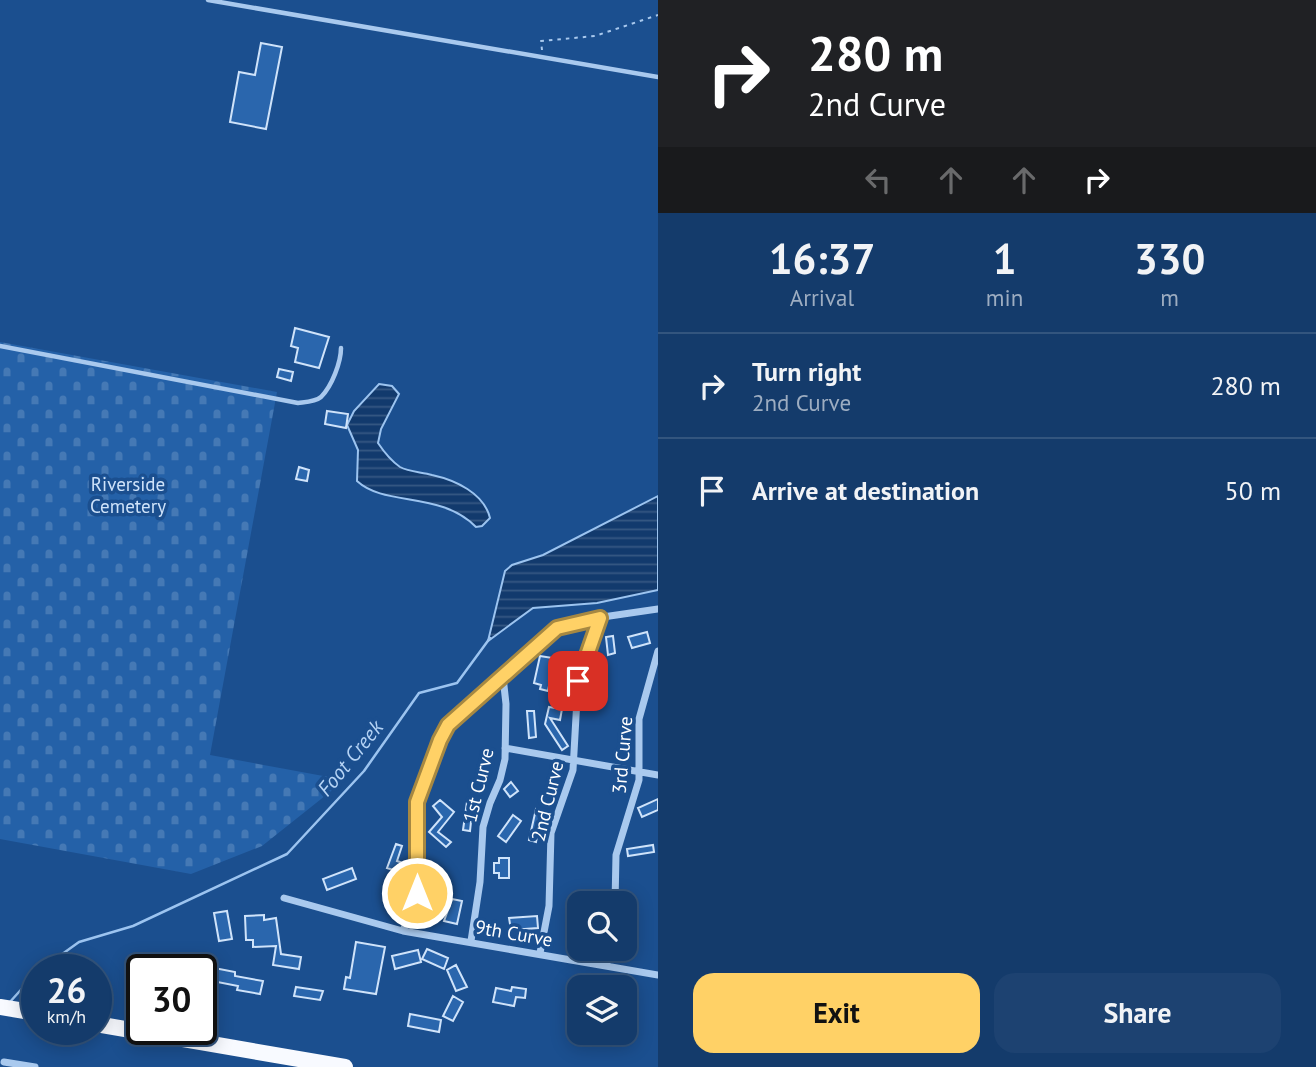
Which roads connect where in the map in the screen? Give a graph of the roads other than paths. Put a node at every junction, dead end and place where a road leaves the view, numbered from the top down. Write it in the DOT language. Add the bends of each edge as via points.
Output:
graph roads {
  1 [pos="208,0"];
  2 [pos="658,77"];
  3 [pos="0,346"];
  4 [pos="341,348"];
  5 [pos="658,609"];
  6 [pos="600,618"];
  7 [pos="658,651"];
  8 [pos="503,677"];
  9 [pos="505,748"];
  10 [pos="574,761"];
  11 [pos="640,772"];
  12 [pos="658,775"];
  13 [pos="615,891"];
  14 [pos="284,898"];
  15 [pos="403,931"];
  16 [pos="471,941"];
  17 [pos="540,953"];
  18 [pos="607,961"];
  19 [pos="607,965"];
  20 [pos="658,975"];
  21 [pos="0,1007"];
  22 [pos="21,1010"];
  23 [pos="112,1027"];
  24 [pos="4,1062"];
  25 [pos="35,1067"];
  26 [pos="345,1067"];
  1 -- 2 [label="lane"];
  3 -- 4 [label="lane" via="298,403 320,398 335,373"];
  5 -- 6 [label="street"];
  6 -- 8 [label="street" via="557,628"];
  6 -- 10 [label="street, 2nd Curve" via="578,681"];
  7 -- 11 [label="street, 3rd Curve" via="639,719"];
  8 -- 9 [label="street, 1st Curve"];
  8 -- 15 [label="street" via="448,725 440,740 417,802 417,893"];
  9 -- 10 [label="street"];
  9 -- 16 [label="street, 1st Curve" via="500,780 483,827"];
  10 -- 11 [label="street"];
  10 -- 17 [label="street, 2nd Curve" via="551,833 549,906"];
  11 -- 12 [label="street"];
  11 -- 13 [label="street, 3rd Curve" via="616,855"];
  14 -- 15 [label="street, 9th Curve"];
  15 -- 16 [label="street, 9th Curve"];
  16 -- 17 [label="street, 9th Curve"];
  17 -- 19 [label="street, 9th Curve"];
  18 -- 19 [label="street"];
  19 -- 20 [label="street, 9th Curve"];
  21 -- 22 [label="highway"];
  23 -- 26 [label="highway"];
  24 -- 25 [label="street"];
}
